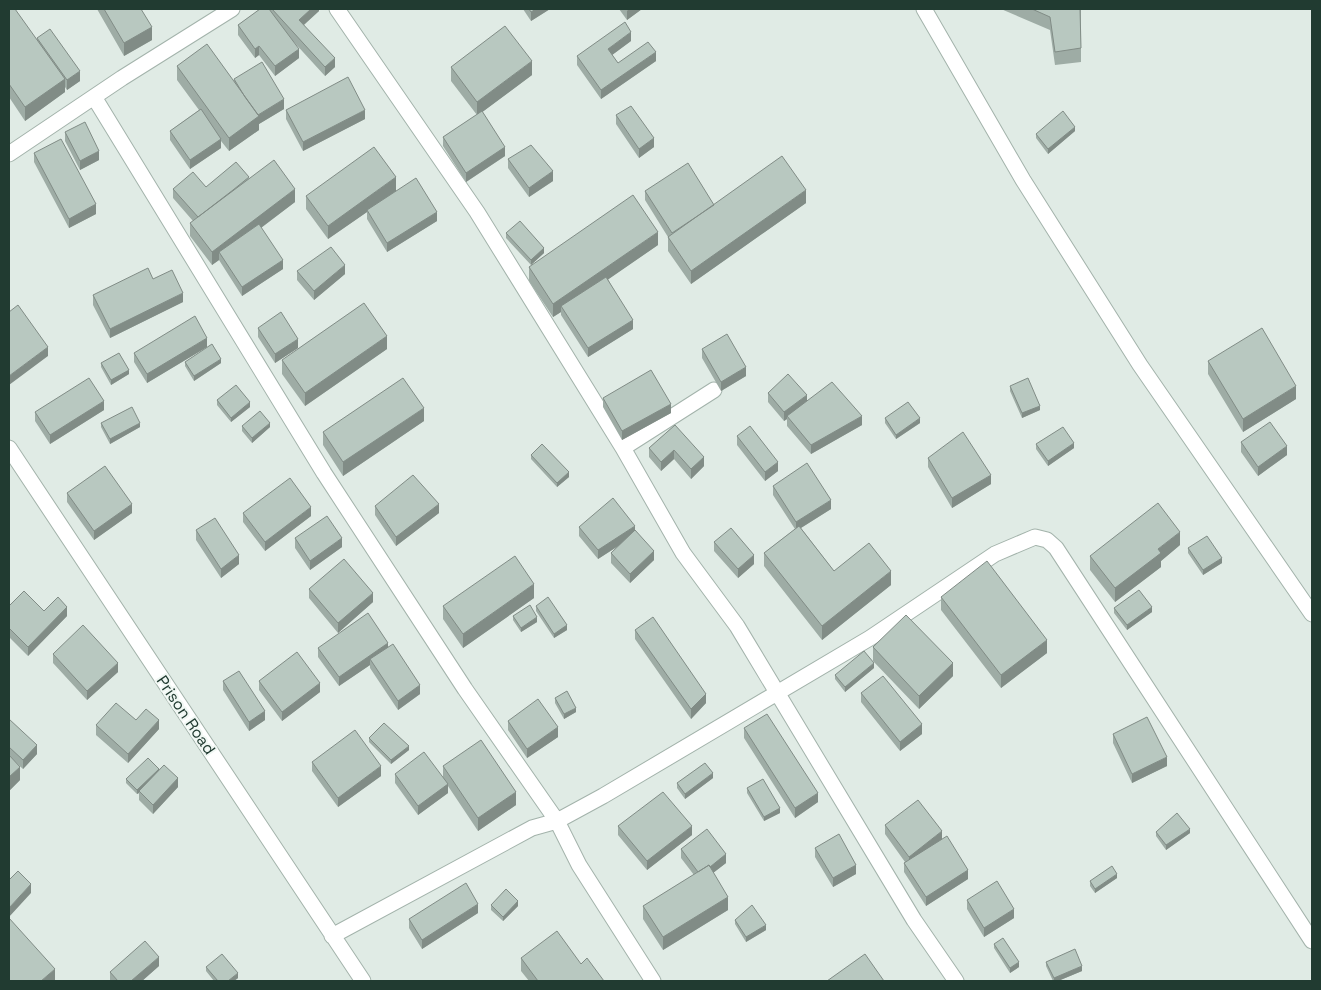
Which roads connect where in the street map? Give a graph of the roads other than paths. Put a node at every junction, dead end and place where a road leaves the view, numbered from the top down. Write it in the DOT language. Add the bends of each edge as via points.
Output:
graph roads {
  1 [pos="232,9"];
  2 [pos="337,9"];
  3 [pos="924,9"];
  4 [pos="94,97"];
  5 [pos="9,154"];
  6 [pos="714,390"];
  7 [pos="9,448"];
  8 [pos="623,448"];
  9 [pos="1312,614"];
  10 [pos="778,691"];
  11 [pos="558,821"];
  12 [pos="332,936"];
  13 [pos="1312,941"];
  14 [pos="363,981"];
  15 [pos="653,981"];
  16 [pos="956,981"];
  1 -- 4 [label="street"];
  2 -- 8 [label="street" via="477,212"];
  3 -- 9 [label="street" via="1023,180 1135,356"];
  4 -- 5 [label="street"];
  4 -- 11 [label="street" via="324,473 465,689"];
  6 -- 8 [label="street"];
  7 -- 12 [label="street, Prison Road"];
  8 -- 10 [label="street" via="683,553 737,626"];
  10 -- 11 [label="street"];
  10 -- 13 [label="street" via="870,638 995,554 1036,537 1047,540 1056,548"];
  10 -- 16 [label="street" via="914,920"];
  11 -- 12 [label="street" via="532,828"];
  11 -- 15 [label="street" via="579,865"];
  12 -- 14 [label="street, Prison Road"];
}
